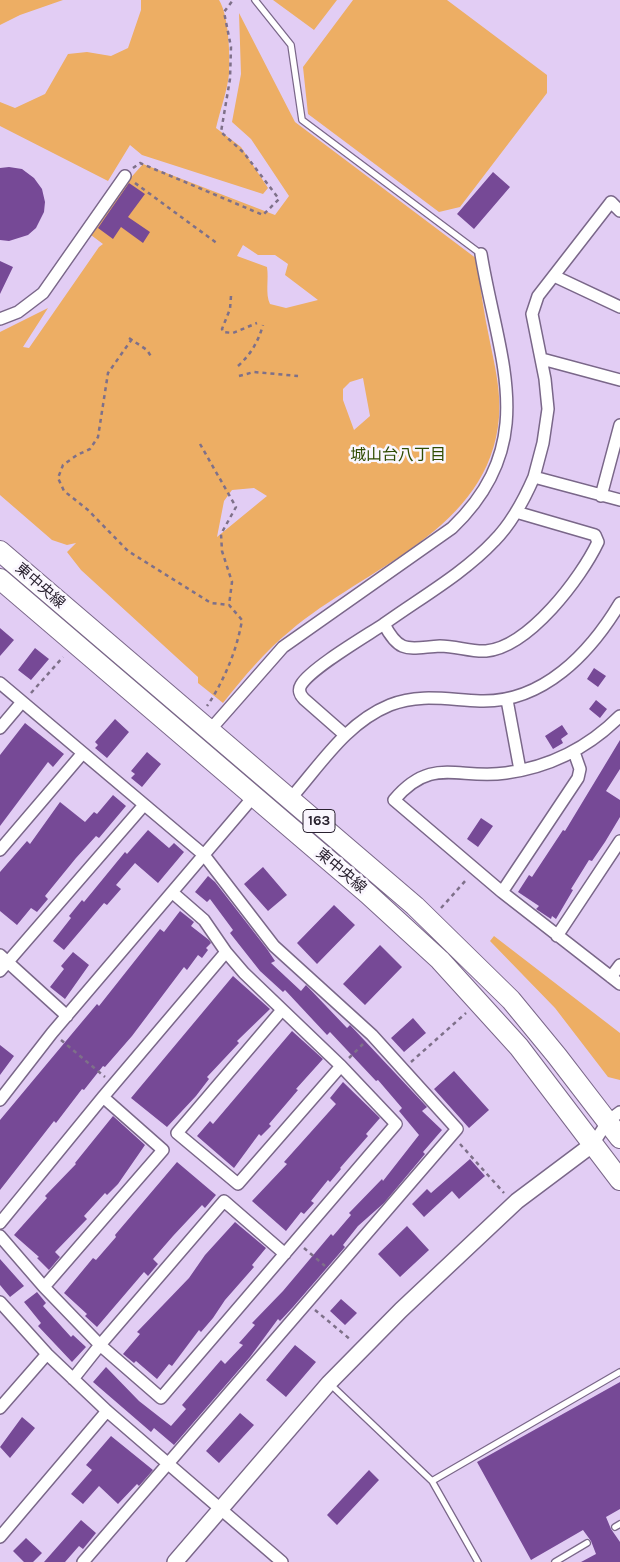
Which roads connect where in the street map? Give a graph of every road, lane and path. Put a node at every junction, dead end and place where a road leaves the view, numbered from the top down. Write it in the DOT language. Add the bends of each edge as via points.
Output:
graph roads {
  1 [pos="233,0"];
  2 [pos="255,0"];
  3 [pos="125,176"];
  4 [pos="620,211"];
  5 [pos="218,244"];
  6 [pos="481,254"];
  7 [pos="554,276"];
  8 [pos="231,296"];
  9 [pos="620,307"];
  10 [pos="0,319"];
  11 [pos="257,323"];
  12 [pos="264,324"];
  13 [pos="152,358"];
  14 [pos="542,359"];
  15 [pos="238,366"];
  16 [pos="239,376"];
  17 [pos="298,376"];
  18 [pos="620,380"];
  19 [pos="620,425"];
  20 [pos="200,444"];
  21 [pos="534,477"];
  22 [pos="601,496"];
  23 [pos="620,500"];
  24 [pos="516,512"];
  25 [pos="0,551"];
  26 [pos="0,579"];
  27 [pos="620,603"];
  28 [pos="229,605"];
  29 [pos="384,624"];
  30 [pos="63,656"];
  31 [pos="0,683"];
  32 [pos="507,700"];
  33 [pos="22,702"];
  34 [pos="207,706"];
  35 [pos="620,716"];
  36 [pos="0,728"];
  37 [pos="210,730"];
  38 [pos="344,735"];
  39 [pos="574,752"];
  40 [pos="82,754"];
  41 [pos="520,770"];
  42 [pos="254,796"];
  43 [pos="291,798"];
  44 [pos="144,805"];
  45 [pos="620,841"];
  46 [pos="0,850"];
  47 [pos="204,855"];
  48 [pos="476,870"];
  49 [pos="502,892"];
  50 [pos="173,893"];
  51 [pos="440,909"];
  52 [pos="557,936"];
  53 [pos="226,952"];
  54 [pos="4,959"];
  55 [pos="620,965"];
  56 [pos="0,971"];
  57 [pos="615,981"];
  58 [pos="282,1010"];
  59 [pos="466,1013"];
  60 [pos="67,1016"];
  61 [pos="52,1033"];
  62 [pos="372,1035"];
  63 [pos="341,1066"];
  64 [pos="403,1069"];
  65 [pos="114,1084"];
  66 [pos="103,1097"];
  67 [pos="0,1100"];
  68 [pos="617,1128"];
  69 [pos="452,1135"];
  70 [pos="593,1144"];
  71 [pos="620,1180"];
  72 [pos="504,1194"];
  73 [pos="0,1223"];
  74 [pos="0,1236"];
  75 [pos="296,1241"];
  76 [pos="284,1254"];
  77 [pos="333,1273"];
  78 [pos="44,1287"];
  79 [pos="0,1302"];
  80 [pos="308,1304"];
  81 [pos="350,1340"];
  82 [pos="100,1345"];
  83 [pos="46,1354"];
  84 [pos="620,1372"];
  85 [pos="73,1379"];
  86 [pos="330,1383"];
  87 [pos="0,1408"];
  88 [pos="107,1411"];
  89 [pos="168,1464"];
  90 [pos="432,1481"];
  91 [pos="220,1509"];
  92 [pos="0,1537"];
  93 [pos="587,1543"];
  94 [pos="83,1562"];
  95 [pos="175,1562"];
  96 [pos="282,1562"];
  97 [pos="478,1562"];
  98 [pos="555,1562"];
  1 -- 3 [label="path" via="224,12 231,47 230,79 221,132 244,153 279,200 263,215 140,163"];
  2 -- 6 [label="lane" via="291,45 302,120"];
  3 -- 5 [label="path"];
  3 -- 10 [label="street" via="43,293 18,312"];
  4 -- 7 [label="street" via="611,202"];
  6 -- 37 [label="street" via="507,388 507,429 483,490 474,505 452,528 283,647"];
  7 -- 9 [label="street"];
  7 -- 14 [label="street" via="532,308"];
  8 -- 11 [label="path" via="223,332 233,333"];
  12 -- 15 [label="path" via="250,355"];
  13 -- 28 [label="path" via="147,350 130,339 108,373 98,437 90,449 63,465 58,478 64,491 88,510 128,552 211,602"];
  14 -- 18 [label="street"];
  14 -- 21 [label="street" via="548,409 544,443"];
  16 -- 17 [label="path" via="254,372"];
  19 -- 22 [label="street"];
  20 -- 28 [label="path" via="236,507 221,534 222,551 232,582"];
  21 -- 22 [label="street"];
  21 -- 24 [label="street"];
  22 -- 23 [label="street"];
  24 -- 29 [label="street" via="494,542"];
  24 -- 29 [label="street" via="595,534 598,542 580,574 537,624 513,642 486,651 443,646 408,649 396,643"];
  25 -- 37 [label="highway, 東中央線 / 163"];
  26 -- 42 [label="highway, 東中央線 / 163"];
  27 -- 32 [label="street" via="601,631 566,669 540,687"];
  28 -- 34 [label="path" via="242,620 239,641"];
  29 -- 38 [label="street" via="301,684 304,699"];
  30 -- 33 [label="path"];
  31 -- 33 [label="street"];
  32 -- 38 [label="street" via="438,697 403,701 380,710"];
  32 -- 41 [label="street"];
  33 -- 36 [label="street"];
  33 -- 40 [label="street"];
  35 -- 39 [label="street"];
  37 -- 43 [label="highway, 東中央線 / 163"];
  38 -- 43 [label="street"];
  39 -- 41 [label="street"];
  39 -- 49 [label="street" via="580,770 578,778"];
  40 -- 44 [label="street"];
  40 -- 46 [label="street"];
  41 -- 48 [label="street" via="482,774 433,772 414,780 394,800"];
  42 -- 47 [label="street"];
  42 -- 70 [label="highway, 東中央線 / 163" via="440,960 519,1047"];
  43 -- 68 [label="highway, 東中央線 / 163" via="415,906 504,993"];
  44 -- 47 [label="street"];
  44 -- 54 [label="street"];
  45 -- 52 [label="street"];
  47 -- 50 [label="street"];
  47 -- 62 [label="street" via="274,946"];
  48 -- 49 [label="street"];
  48 -- 51 [label="path"];
  49 -- 52 [label="street"];
  50 -- 53 [label="street" via="204,920"];
  50 -- 60 [label="street"];
  52 -- 57 [label="street"];
  53 -- 58 [label="street"];
  53 -- 65 [label="street"];
  54 -- 56 [label="street"];
  54 -- 60 [label="street"];
  55 -- 57 [label="street"];
  58 -- 63 [label="street"];
  58 -- 63 [label="street" via="177,1133 238,1184"];
  59 -- 64 [label="path"];
  60 -- 61 [label="street"];
  61 -- 65 [label="path"];
  61 -- 67 [label="street"];
  62 -- 63 [label="path"];
  62 -- 64 [label="street"];
  63 -- 75 [label="street" via="396,1124"];
  64 -- 69 [label="street" via="457,1129"];
  65 -- 66 [label="street"];
  66 -- 73 [label="street"];
  66 -- 78 [label="street" via="163,1150"];
  68 -- 70 [label="street"];
  68 -- 70 [label="street"];
  69 -- 72 [label="path"];
  69 -- 77 [label="street"];
  70 -- 71 [label="highway, 東中央線 / 163"];
  70 -- 86 [label="street" via="517,1202 401,1310"];
  74 -- 78 [label="street"];
  75 -- 76 [label="street"];
  75 -- 77 [label="path"];
  76 -- 82 [label="street" via="224,1201"];
  76 -- 82 [label="street" via="161,1398"];
  77 -- 80 [label="street"];
  78 -- 82 [label="street"];
  79 -- 83 [label="street"];
  80 -- 81 [label="path"];
  80 -- 89 [label="street"];
  82 -- 85 [label="street"];
  83 -- 85 [label="street"];
  83 -- 87 [label="street"];
  84 -- 90 [label="lane"];
  85 -- 88 [label="street"];
  86 -- 90 [label="lane"];
  86 -- 91 [label="street"];
  88 -- 89 [label="street"];
  88 -- 92 [label="street"];
  89 -- 91 [label="street"];
  89 -- 94 [label="street"];
  90 -- 97 [label="lane"];
  91 -- 95 [label="street"];
  91 -- 96 [label="street"];
  93 -- 98 [label="lane"];
}
